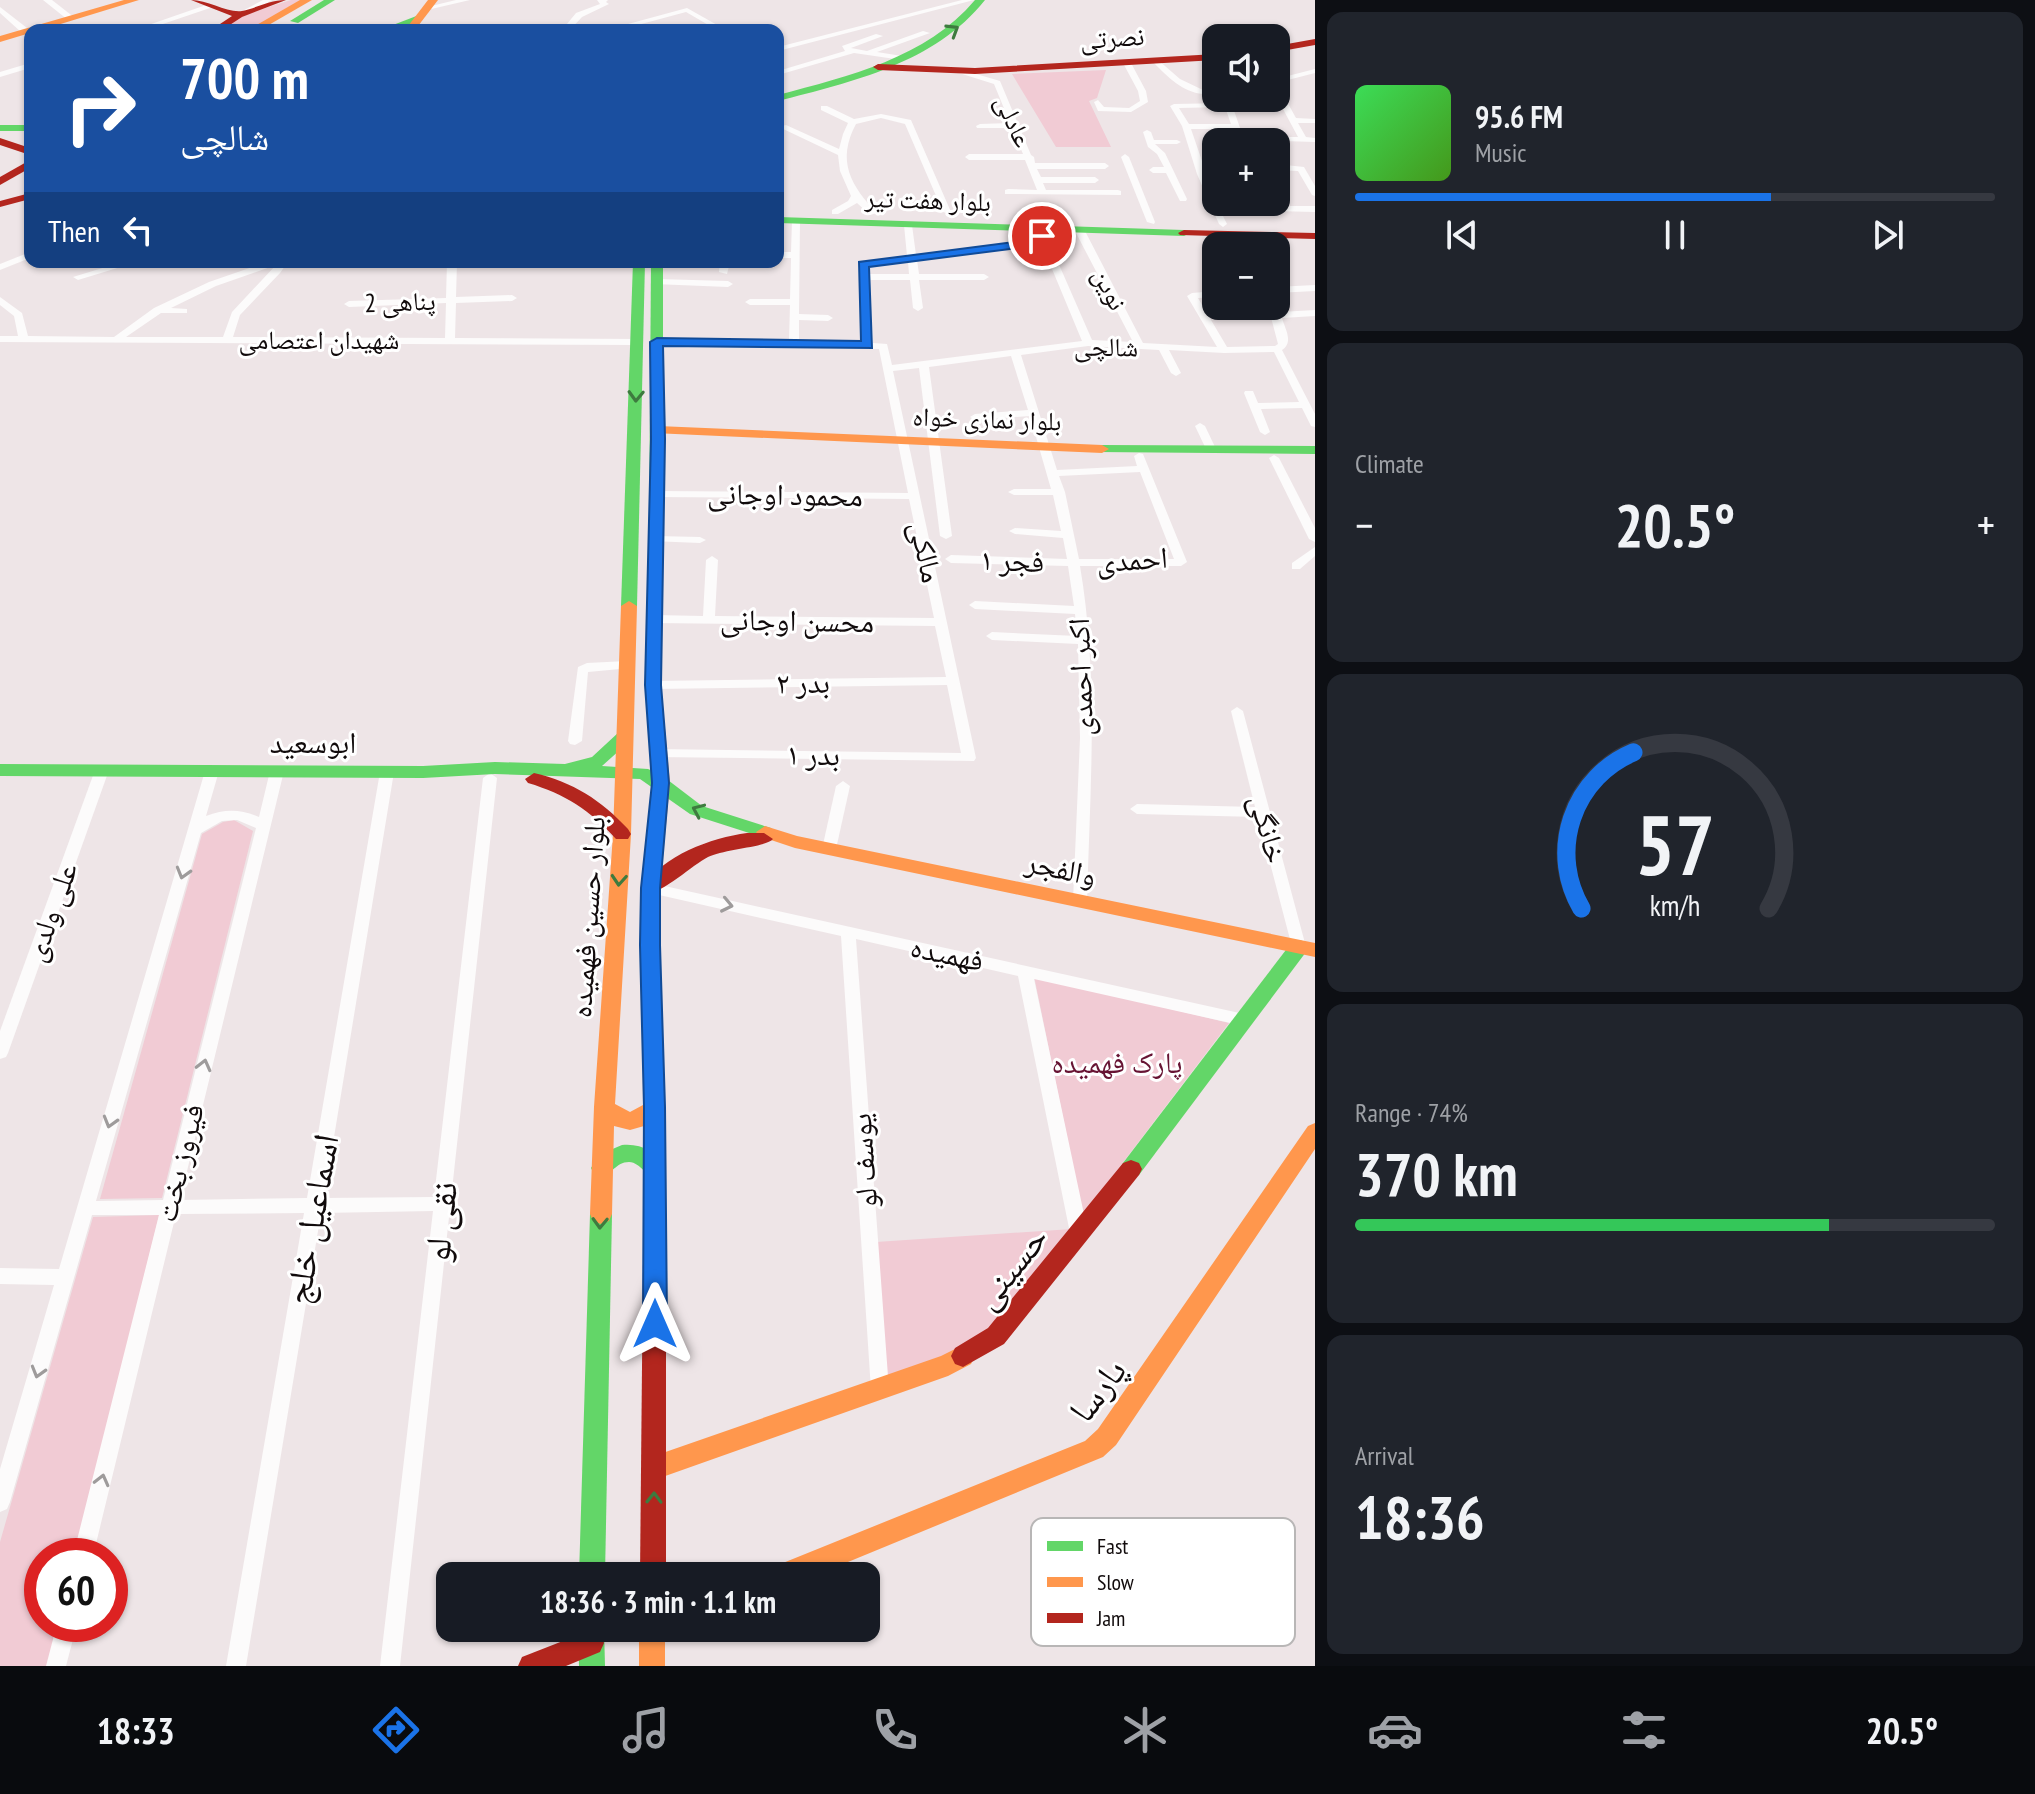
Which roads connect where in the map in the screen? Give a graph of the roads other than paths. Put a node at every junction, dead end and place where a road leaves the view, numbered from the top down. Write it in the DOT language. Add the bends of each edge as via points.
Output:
graph roads {
  1 [pos="47,0"];
  2 [pos="134,0"];
  3 [pos="268,0"];
  4 [pos="281,0"];
  5 [pos="307,0"];
  6 [pos="330,0"];
  7 [pos="466,0"];
  8 [pos="604,0"];
  9 [pos="970,0"];
  10 [pos="980,0"];
  11 [pos="204,3"];
  12 [pos="0,9"];
  13 [pos="422,14"];
  14 [pos="239,15"];
  15 [pos="644,17"];
  16 [pos="71,18"];
  17 [pos="48,24"];
  18 [pos="153,24"];
  19 [pos="225,24"];
  20 [pos="264,24"];
  21 [pos="289,24"];
  22 [pos="399,24"];
  23 [pos="571,24"];
  24 [pos="628,24"];
  25 [pos="649,24"];
  26 [pos="712,24"];
  27 [pos="926,33"];
  28 [pos="10,34"];
  29 [pos="879,36"];
  30 [pos="1315,42"];
  31 [pos="1290,46"];
  32 [pos="784,47"];
  33 [pos="854,51"];
  34 [pos="1202,58"];
  35 [pos="914,59"];
  36 [pos="872,60"];
  37 [pos="1157,61"];
  38 [pos="1127,63"];
  39 [pos="24,67"];
  40 [pos="1012,69"];
  41 [pos="784,71"];
  42 [pos="962,71"];
  43 [pos="1313,74"];
  44 [pos="0,75"];
  45 [pos="1290,78"];
  46 [pos="997,83"];
  47 [pos="1200,92"];
  48 [pos="784,96"];
  49 [pos="784,105"];
  50 [pos="1202,105"];
  51 [pos="1100,106"];
  52 [pos="824,108"];
  53 [pos="1230,112"];
  54 [pos="1289,112"];
  55 [pos="1293,120"];
  56 [pos="1315,121"];
  57 [pos="853,122"];
  58 [pos="1016,125"];
  59 [pos="980,126"];
  60 [pos="1186,126"];
  61 [pos="784,127"];
  62 [pos="1235,127"];
  63 [pos="0,128"];
  64 [pos="24,128"];
  65 [pos="1147,132"];
  66 [pos="24,137"];
  67 [pos="1290,139"];
  68 [pos="1303,139"];
  69 [pos="1315,140"];
  70 [pos="0,141"];
  71 [pos="1151,142"];
  72 [pos="1177,142"];
  73 [pos="24,150"];
  74 [pos="841,153"];
  75 [pos="969,157"];
  76 [pos="1125,157"];
  77 [pos="1032,162"];
  78 [pos="1105,166"];
  79 [pos="24,167"];
  80 [pos="1290,168"];
  81 [pos="1301,169"];
  82 [pos="1315,169"];
  83 [pos="1153,170"];
  84 [pos="1169,170"];
  85 [pos="1202,175"];
  86 [pos="24,180"];
  87 [pos="1039,180"];
  88 [pos="1095,180"];
  89 [pos="1174,181"];
  90 [pos="1202,181"];
  91 [pos="0,182"];
  92 [pos="1313,188"];
  93 [pos="1008,192"];
  94 [pos="1043,193"];
  95 [pos="1118,193"];
  96 [pos="0,194"];
  97 [pos="855,197"];
  98 [pos="24,198"];
  99 [pos="1183,199"];
  100 [pos="0,204"];
  101 [pos="1290,209"];
  102 [pos="1315,209"];
  103 [pos="784,210"];
  104 [pos="835,212"];
  105 [pos="947,212"];
  106 [pos="873,213"];
  107 [pos="1219,216"];
  108 [pos="787,220"];
  109 [pos="1151,222"];
  110 [pos="1223,224"];
  111 [pos="908,225"];
  112 [pos="1315,225"];
  113 [pos="1175,229"];
  114 [pos="1203,230"];
  115 [pos="1080,231"];
  116 [pos="1041,233"];
  117 [pos="1315,236"];
  118 [pos="784,255"];
  119 [pos="795,255"];
  120 [pos="24,257"];
  121 [pos="912,258"];
  122 [pos="0,267"];
  123 [pos="110,268"];
  124 [pos="263,268"];
  125 [pos="276,268"];
  126 [pos="452,268"];
  127 [pos="640,268"];
  128 [pos="657,268"];
  129 [pos="914,276"];
  130 [pos="78,277"];
  131 [pos="864,277"];
  132 [pos="984,277"];
  133 [pos="657,282"];
  134 [pos="728,284"];
  135 [pos="1315,288"];
  136 [pos="1290,289"];
  137 [pos="1202,295"];
  138 [pos="512,298"];
  139 [pos="0,300"];
  140 [pos="451,301"];
  141 [pos="750,302"];
  142 [pos="794,302"];
  143 [pos="349,304"];
  144 [pos="918,308"];
  145 [pos="157,310"];
  146 [pos="184,311"];
  147 [pos="1290,312"];
  148 [pos="1202,313"];
  149 [pos="1315,313"];
  150 [pos="794,317"];
  151 [pos="828,318"];
  152 [pos="1206,320"];
  153 [pos="1278,320"];
  154 [pos="23,338"];
  155 [pos="0,339"];
  156 [pos="117,339"];
  157 [pos="227,340"];
  158 [pos="450,341"];
  159 [pos="647,342"];
  160 [pos="794,343"];
  161 [pos="1088,343"];
  162 [pos="868,345"];
  163 [pos="1140,347"];
  164 [pos="1163,348"];
  165 [pos="1277,349"];
  166 [pos="1224,350"];
  167 [pos="1015,352"];
  168 [pos="924,367"];
  169 [pos="888,369"];
  170 [pos="1176,373"];
  171 [pos="1249,393"];
  172 [pos="1305,405"];
  173 [pos="1254,406"];
  174 [pos="1035,413"];
  175 [pos="975,417"];
  176 [pos="1315,424"];
  177 [pos="1200,426"];
  178 [pos="1265,432"];
  179 [pos="658,434"];
  180 [pos="904,446"];
  181 [pos="933,447"];
  182 [pos="1211,449"];
  183 [pos="1315,450"];
  184 [pos="1274,458"];
  185 [pos="1315,458"];
  186 [pos="1050,459"];
  187 [pos="1142,463"];
  188 [pos="1014,492"];
  189 [pos="1059,492"];
  190 [pos="656,494"];
  191 [pos="914,496"];
  192 [pos="1015,531"];
  193 [pos="1068,535"];
  194 [pos="946,536"];
  195 [pos="655,539"];
  196 [pos="1315,539"];
  197 [pos="700,540"];
  198 [pos="1315,550"];
  199 [pos="951,559"];
  200 [pos="712,560"];
  201 [pos="1074,563"];
  202 [pos="1296,566"];
  203 [pos="975,605"];
  204 [pos="1079,610"];
  205 [pos="654,619"];
  206 [pos="709,620"];
  207 [pos="941,622"];
  208 [pos="992,636"];
  209 [pos="1084,640"];
  210 [pos="627,665"];
  211 [pos="953,681"];
  212 [pos="653,685"];
  213 [pos="1237,711"];
  214 [pos="625,736"];
  215 [pos="575,741"];
  216 [pos="656,753"];
  217 [pos="969,758"];
  218 [pos="0,770"];
  219 [pos="102,770"];
  220 [pos="212,771"];
  221 [pos="277,771"];
  222 [pos="563,771"];
  223 [pos="387,772"];
  224 [pos="423,772"];
  225 [pos="625,772"];
  226 [pos="490,778"];
  227 [pos="661,783"];
  228 [pos="843,786"];
  229 [pos="1137,809"];
  230 [pos="1263,812"];
  231 [pos="263,826"];
  232 [pos="195,831"];
  233 [pos="622,834"];
  234 [pos="795,842"];
  235 [pos="829,849"];
  236 [pos="651,888"];
  237 [pos="1080,901"];
  238 [pos="848,932"];
  239 [pos="1307,949"];
  240 [pos="1025,971"];
  241 [pos="1244,1020"];
  242 [pos="0,1053"];
  243 [pos="604,1107"];
  244 [pos="655,1107"];
  245 [pos="1315,1132"];
  246 [pos="602,1168"];
  247 [pos="655,1169"];
  248 [pos="442,1204"];
  249 [pos="314,1205"];
  250 [pos="169,1206"];
  251 [pos="86,1208"];
  252 [pos="1079,1233"];
  253 [pos="0,1276"];
  254 [pos="65,1277"];
  255 [pos="880,1390"];
  256 [pos="654,1468"];
  257 [pos="0,1502"];
  258 [pos="87,1538"];
  259 [pos="592,1562"];
  260 [pos="653,1562"];
  261 [pos="816,1562"];
  262 [pos="62,1642"];
  263 [pos="577,1642"];
  264 [pos="591,1642"];
  265 [pos="652,1642"];
  266 [pos="56,1666"];
  267 [pos="236,1666"];
  268 [pos="390,1666"];
  269 [pos="531,1666"];
  270 [pos="592,1666"];
  271 [pos="652,1666"];
  1 -- 16 [label="street"];
  2 -- 16 [label="main road"];
  3 -- 14 [label="street"];
  4 -- 14 [label="main road"];
  5 -- 20 [label="main road"];
  6 -- 21 [label="main road"];
  7 -- 13 [label="street"];
  8 -- 23 [label="street"];
  9 -- 32 [label="street"];
  35 -- 10 [label="main road, one-way" via="967,21"];
  11 -- 14 [label="main road"];
  11 -- 18 [label="street"];
  12 -- 28 [label="street"];
  13 -- 22 [label="main road"];
  14 -- 19 [label="main road"];
  15 -- 24 [label="street"];
  15 -- 25 [label="street"];
  15 -- 26 [label="street" via="687,10"];
  16 -- 17 [label="main road"];
  27 -- 36 [label="street"];
  29 -- 33 [label="street" via="837,49"];
  30 -- 31 [label="main road"];
  33 -- 36 [label="street"];
  33 -- 41 [label="street"];
  34 -- 37 [label="main road, نصرتی"];
  35 -- 36 [label="main road"];
  35 -- 40 [label="main road, نصرتی"];
  35 -- 42 [label="main road, نصرتی"];
  35 -- 49 [label="main road"];
  36 -- 48 [label="main road"];
  37 -- 38 [label="main road, نصرتی"];
  37 -- 47 [label="street" via="1177,81"];
  38 -- 40 [label="main road, نصرتی"];
  38 -- 51 [label="street" via="1144,102 1131,110"];
  39 -- 44 [label="street"];
  40 -- 42 [label="main road, نصرتی"];
  40 -- 46 [label="street"];
  42 -- 46 [label="street, عادلی"];
  43 -- 45 [label="street"];
  46 -- 58 [label="street, عادلی"];
  50 -- 60 [label="street" via="1174,106"];
  52 -- 57 [label="street"];
  53 -- 62 [label="street"];
  54 -- 55 [label="street"];
  55 -- 56 [label="street"];
  55 -- 68 [label="street"];
  57 -- 74 [label="street"];
  57 -- 105 [label="street" via="881,116 908,122"];
  58 -- 59 [label="street"];
  58 -- 77 [label="street, عادلی"];
  60 -- 62 [label="street"];
  60 -- 85 [label="street"];
  61 -- 74 [label="street"];
  63 -- 64 [label="main road"];
  63 -- 66 [label="main road"];
  65 -- 71 [label="street"];
  67 -- 68 [label="street"];
  68 -- 69 [label="street"];
  70 -- 73 [label="main road"];
  71 -- 72 [label="street"];
  71 -- 84 [label="street"];
  74 -- 97 [label="street"];
  75 -- 77 [label="street"];
  76 -- 109 [label="street"];
  77 -- 78 [label="street"];
  77 -- 87 [label="street, عادلی"];
  79 -- 91 [label="main road"];
  80 -- 81 [label="street"];
  81 -- 82 [label="street"];
  81 -- 92 [label="street"];
  83 -- 84 [label="street"];
  84 -- 89 [label="street"];
  86 -- 96 [label="main road"];
  87 -- 88 [label="street"];
  87 -- 94 [label="street, عادلی"];
  89 -- 90 [label="street"];
  89 -- 99 [label="street"];
  93 -- 94 [label="street"];
  94 -- 95 [label="street"];
  97 -- 104 [label="street"];
  97 -- 106 [label="street"];
  98 -- 100 [label="main road"];
  101 -- 102 [label="street"];
  103 -- 104 [label="main road, بلوار هفت تیر"];
  104 -- 106 [label="main road, بلوار هفت تیر"];
  106 -- 109 [label="main road, بلوار هفت تیر"];
  107 -- 110 [label="street"];
  108 -- 111 [label="main road, بلوار هفت تیر"];
  108 -- 119 [label="street"];
  109 -- 113 [label="main road, بلوار هفت تیر"];
  110 -- 112 [label="main road, بلوار هفت تیر"];
  110 -- 114 [label="main road, بلوار هفت تیر"];
  111 -- 116 [label="main road, بلوار هفت تیر"];
  111 -- 121 [label="street"];
  113 -- 114 [label="main road, بلوار هفت تیر"];
  113 -- 115 [label="main road, بلوار هفت تیر"];
  114 -- 117 [label="main road, بلوار هفت تیر"];
  115 -- 116 [label="main road, بلوار هفت تیر"];
  115 -- 163 [label="street, نوین"];
  116 -- 121 [label="street" via="1025,244"];
  116 -- 161 [label="street"];
  118 -- 119 [label="street"];
  119 -- 142 [label="street"];
  120 -- 122 [label="street"];
  121 -- 129 [label="street"];
  121 -- 131 [label="street" via="863,264"];
  123 -- 130 [label="street"];
  124 -- 145 [label="street" via="181,296"];
  125 -- 157 [label="street" via="240,307"];
  126 -- 140 [label="street"];
  127 -- 159 [label="main road, بلوار حسین فهمیده"];
  128 -- 133 [label="main road, بلوار حسین فهمیده"];
  129 -- 131 [label="street"];
  129 -- 132 [label="street"];
  129 -- 144 [label="street"];
  131 -- 162 [label="street"];
  133 -- 134 [label="street"];
  133 -- 159 [label="main road, بلوار حسین فهمیده"];
  135 -- 136 [label="street"];
  137 -- 148 [label="street" via="1192,296"];
  138 -- 140 [label="street, پناهی 2"];
  139 -- 154 [label="street" via="19,315"];
  140 -- 143 [label="street, پناهی 2"];
  140 -- 158 [label="street"];
  141 -- 142 [label="street"];
  142 -- 150 [label="street"];
  145 -- 146 [label="street"];
  145 -- 156 [label="street"];
  147 -- 149 [label="street"];
  150 -- 151 [label="street"];
  150 -- 160 [label="street"];
  152 -- 166 [label="street"];
  153 -- 165 [label="street" via="1284,340"];
  154 -- 155 [label="street, شهیدان اعتصامی"];
  154 -- 156 [label="street, شهیدان اعتصامی"];
  156 -- 157 [label="street, شهیدان اعتصامی"];
  157 -- 158 [label="street, شهیدان اعتصامی"];
  158 -- 159 [label="street, شهیدان اعتصامی"];
  159 -- 160 [label="street"];
  159 -- 179 [label="main road, بلوار حسین فهمیده"];
  159 -- 210 [label="main road, بلوار حسین فهمیده, one-way"];
  160 -- 162 [label="street"];
  161 -- 163 [label="street, شالچی"];
  161 -- 167 [label="street, شالچی"];
  162 -- 169 [label="street, مالکی" via="883,346"];
  163 -- 164 [label="street, شالچی"];
  164 -- 166 [label="street, شالچی"];
  164 -- 170 [label="street"];
  165 -- 166 [label="street, شالچی"];
  165 -- 172 [label="street"];
  167 -- 168 [label="street, شالچی"];
  167 -- 174 [label="street, اکبر احمدی"];
  168 -- 169 [label="street, شالچی"];
  168 -- 181 [label="street"];
  169 -- 180 [label="street, مالکی"];
  171 -- 173 [label="street"];
  172 -- 173 [label="street"];
  172 -- 176 [label="street"];
  173 -- 178 [label="street"];
  174 -- 175 [label="street"];
  174 -- 186 [label="street, اکبر احمدی"];
  177 -- 182 [label="street"];
  179 -- 180 [label="main road, بلوار نمازی خواه"];
  179 -- 190 [label="main road, بلوار حسین فهمیده"];
  180 -- 181 [label="main road, بلوار نمازی خواه"];
  180 -- 191 [label="street, مالکی"];
  181 -- 186 [label="main road, بلوار نمازی خواه"];
  181 -- 194 [label="street"];
  182 -- 183 [label="main road, بلوار نمازی خواه"];
  182 -- 186 [label="main road, بلوار نمازی خواه"];
  184 -- 185 [label="main road, بلوار نمازی خواه"];
  184 -- 187 [label="main road, بلوار نمازی خواه"];
  184 -- 196 [label="street"];
  186 -- 187 [label="main road, بلوار نمازی خواه"];
  186 -- 189 [label="street, اکبر احمدی"];
  187 -- 201 [label="street, احمدی" via="1181,562"];
  188 -- 189 [label="street"];
  189 -- 193 [label="street, اکبر احمدی"];
  190 -- 191 [label="street, محمود اوجانی"];
  190 -- 195 [label="main road, بلوار حسین فهمیده"];
  191 -- 207 [label="street, مالکی"];
  192 -- 193 [label="street"];
  193 -- 201 [label="street, اکبر احمدی"];
  195 -- 197 [label="street"];
  195 -- 205 [label="main road, بلوار حسین فهمیده"];
  198 -- 202 [label="street"];
  199 -- 201 [label="street, فجر ۱"];
  200 -- 206 [label="street"];
  201 -- 204 [label="street, اکبر احمدی"];
  203 -- 204 [label="street"];
  204 -- 209 [label="street, اکبر احمدی"];
  205 -- 206 [label="street, محسن اوجانی"];
  205 -- 212 [label="main road, بلوار حسین فهمیده"];
  206 -- 207 [label="street, محسن اوجانی"];
  207 -- 211 [label="street, مالکی"];
  208 -- 209 [label="street"];
  209 -- 237 [label="street, اکبر احمدی"];
  210 -- 214 [label="main road, بلوار حسین فهمیده"];
  210 -- 215 [label="street" via="582,670"];
  211 -- 212 [label="street, بدر ۲"];
  211 -- 217 [label="street, مالکی"];
  212 -- 216 [label="main road, بلوار حسین فهمیده"];
  213 -- 230 [label="street, خانگی"];
  214 -- 222 [label="main road" via="594,765"];
  214 -- 225 [label="main road, بلوار حسین فهمیده"];
  216 -- 217 [label="street, بدر ۱"];
  216 -- 227 [label="main road, بلوار حسین فهمیده"];
  218 -- 219 [label="main road, ابوسعید"];
  219 -- 220 [label="main road, ابوسعید"];
  219 -- 242 [label="street, علی ولدی"];
  220 -- 221 [label="main road, ابوسعید"];
  220 -- 232 [label="street"];
  221 -- 223 [label="main road, ابوسعید"];
  221 -- 231 [label="street, فیروز بخت"];
  222 -- 224 [label="main road, ابوسعید"];
  222 -- 225 [label="main road, ابوسعید"];
  223 -- 224 [label="main road, ابوسعید"];
  223 -- 249 [label="street, اسماعیل خلج"];
  224 -- 226 [label="main road"];
  225 -- 227 [label="main road, ابوسعید"];
  225 -- 233 [label="main road, بلوار حسین فهمیده"];
  226 -- 233 [label="main road" via="537,779 568,787 593,803"];
  226 -- 248 [label="street, نقی لو"];
  234 -- 227 [label="main road, one-way" via="696,810"];
  227 -- 236 [label="main road, بلوار حسین فهمیده"];
  228 -- 235 [label="street"];
  229 -- 230 [label="street"];
  230 -- 239 [label="street, خانگی"];
  231 -- 232 [label="street" via="238,814 221,815"];
  250 -- 231 [label="street, فیروز بخت, one-way"];
  232 -- 251 [label="street, one-way"];
  233 -- 243 [label="main road, بلوار حسین فهمیده, one-way"];
  234 -- 235 [label="main road, والفجر"];
  234 -- 236 [label="main road" via="716,842 683,858"];
  235 -- 237 [label="main road, والفجر"];
  236 -- 238 [label="street, فهمیده, one-way"];
  236 -- 244 [label="main road, بلوار حسین فهمیده"];
  237 -- 239 [label="main road, والفجر"];
  238 -- 240 [label="street, فهمیده"];
  238 -- 255 [label="street, یوسف لو"];
  239 -- 241 [label="main road, حسینی"];
  240 -- 241 [label="street, فهمیده"];
  240 -- 252 [label="street"];
  241 -- 252 [label="main road, حسینی"];
  243 -- 244 [label="main road" via="622,1122 648,1117"];
  243 -- 246 [label="main road, بلوار حسین فهمیده"];
  244 -- 247 [label="main road, بلوار حسین فهمیده"];
  245 -- 261 [label="main road, پارسا" via="1094,1449"];
  246 -- 247 [label="main road" via="609,1158 636,1152"];
  246 -- 259 [label="main road, بلوار حسین فهمیده, one-way"];
  247 -- 256 [label="main road, بلوار حسین فهمیده"];
  248 -- 249 [label="street"];
  248 -- 268 [label="street, نقی لو"];
  249 -- 250 [label="street"];
  249 -- 267 [label="street, اسماعیل خلج"];
  250 -- 251 [label="street"];
  258 -- 250 [label="street, فیروز بخت, one-way"];
  251 -- 254 [label="street"];
  252 -- 255 [label="main road, حسینی" via="996,1336 948,1365"];
  253 -- 254 [label="street"];
  254 -- 257 [label="street, one-way"];
  255 -- 256 [label="main road, حسینی"];
  260 -- 256 [label="main road, بلوار حسین فهمیده, one-way"];
  262 -- 266 [label="street"];
  263 -- 269 [label="main road"];
  264 -- 270 [label="main road"];
  265 -- 271 [label="main road"];
}
